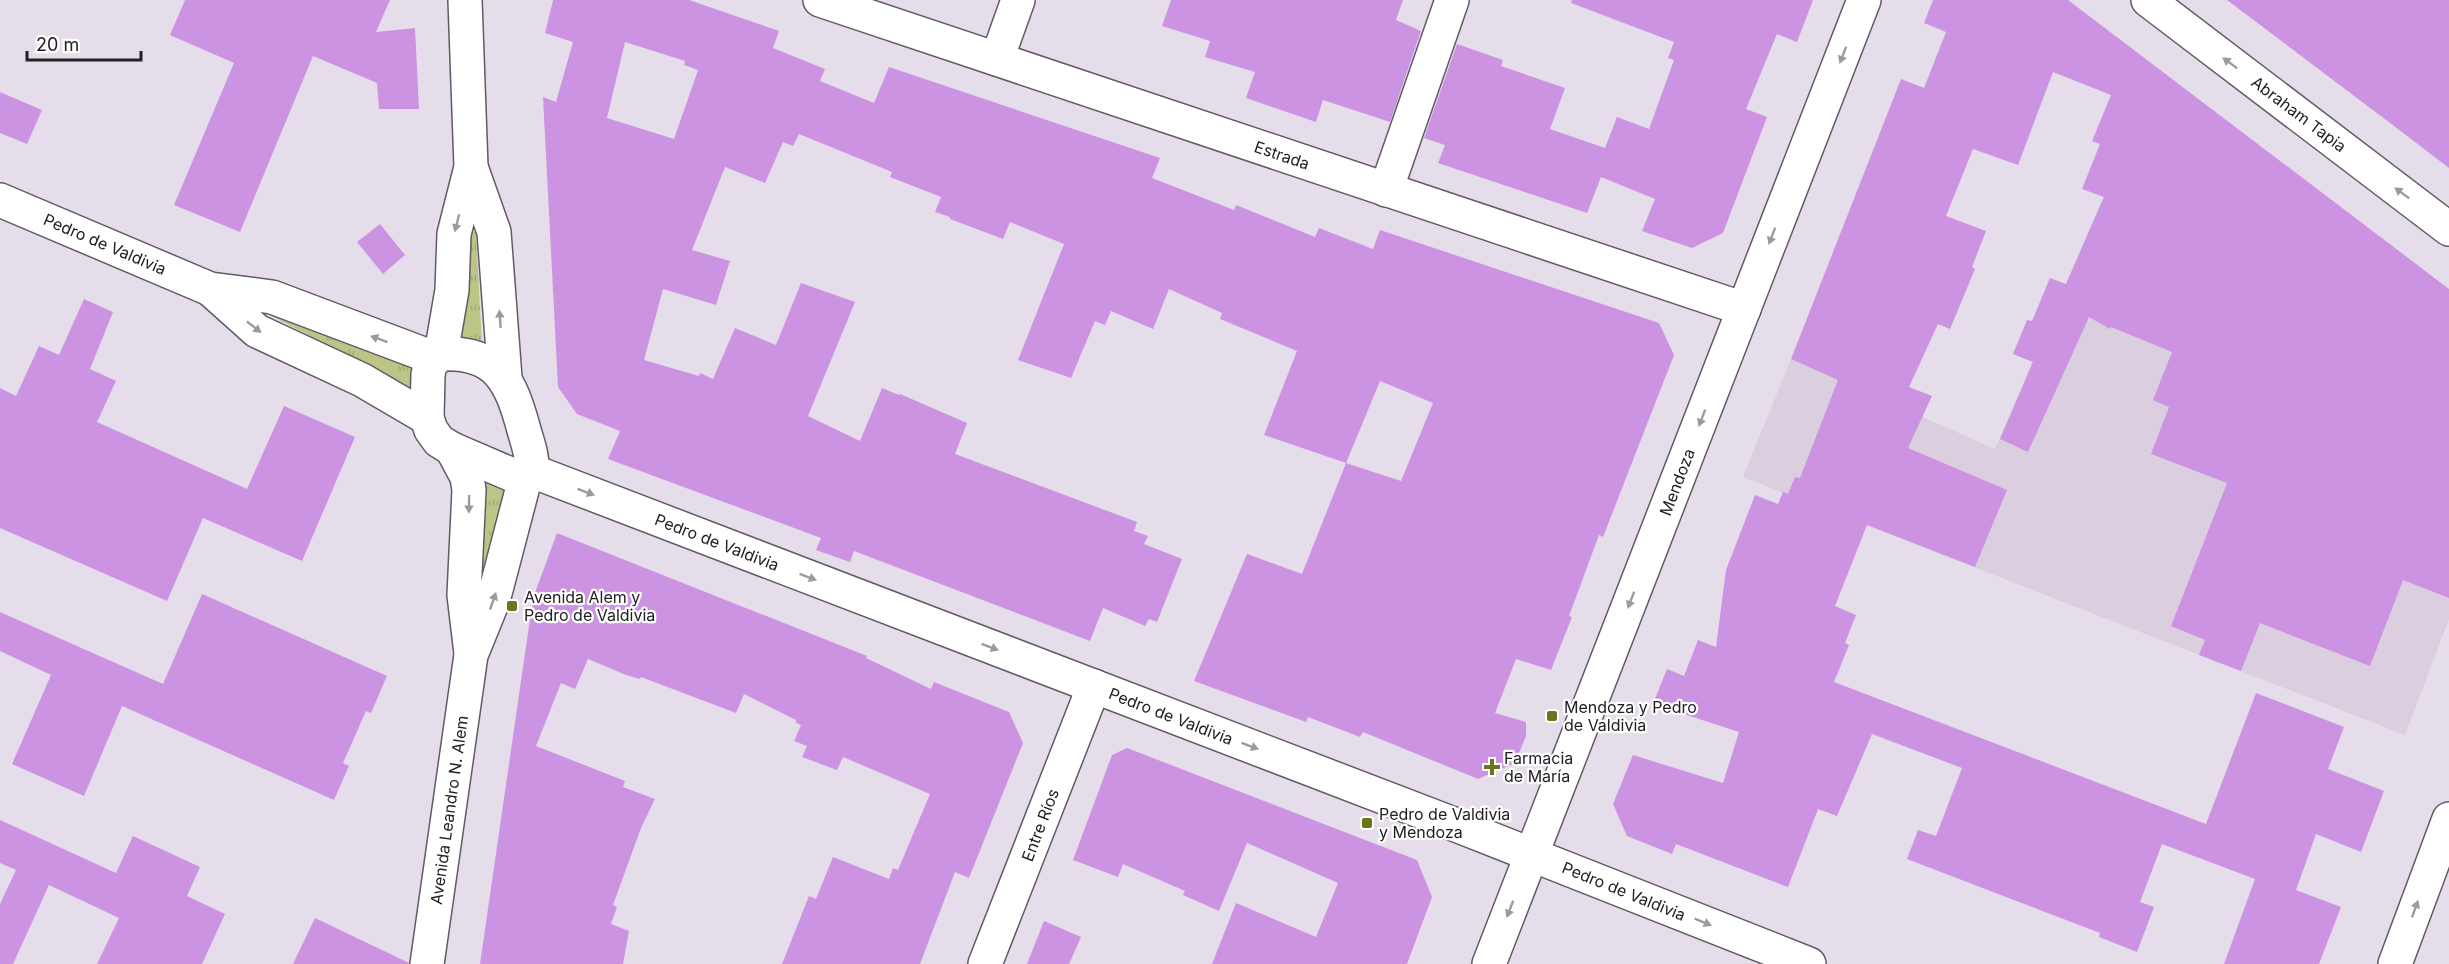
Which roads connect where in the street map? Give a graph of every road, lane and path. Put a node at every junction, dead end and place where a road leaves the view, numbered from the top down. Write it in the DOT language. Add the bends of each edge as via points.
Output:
graph roads {
  1 [pos="465,0"];
  2 [pos="820,0"];
  3 [pos="1018,0"];
  4 [pos="1452,0"];
  5 [pos="1864,0"];
  6 [pos="2148,0"];
  7 [pos="997,59"];
  8 [pos="471,167"];
  9 [pos="1386,189"];
  10 [pos="0,200"];
  11 [pos="2449,229"];
  12 [pos="210,289"];
  13 [pos="1744,309"];
  14 [pos="437,356"];
  15 [pos="505,378"];
  16 [pos="427,418"];
  17 [pos="452,449"];
  18 [pos="529,473"];
  19 [pos="471,656"];
  20 [pos="1094,686"];
  21 [pos="2449,819"];
  22 [pos="1532,855"];
  23 [pos="427,964"];
  24 [pos="985,964"];
  25 [pos="1489,964"];
  26 [pos="1809,964"];
  27 [pos="2395,964"];
  1 -- 8 [label="street"];
  2 -- 7 [label="street, Estrada"];
  3 -- 7 [label="street"];
  4 -- 9 [label="street"];
  5 -- 13 [label="street, Mendoza, one-way"];
  11 -- 6 [label="street, Abraham Tapia, one-way"];
  7 -- 9 [label="street, Estrada"];
  8 -- 14 [label="street, one-way" via="454,234 452,290"];
  15 -- 8 [label="street, one-way" via="494,232"];
  9 -- 13 [label="street, Estrada"];
  10 -- 12 [label="street, Pedro de Valdivia"];
  14 -- 12 [label="street, Pedro de Valdivia, one-way" via="272,297"];
  12 -- 16 [label="street, Pedro de Valdivia, one-way" via="257,331 345,372"];
  13 -- 22 [label="street, Mendoza, one-way"];
  14 -- 15 [label="street, Pedro de Valdivia" via="451,354 484,362"];
  14 -- 16 [label="street" via="428,375"];
  15 -- 18 [label="street" via="533,461"];
  16 -- 17 [label="street" via="439,441"];
  17 -- 18 [label="street, Pedro de Valdivia" via="515,476"];
  17 -- 19 [label="street, Avenida Leandro N. Alem, one-way" via="467,477 469,490 464,595"];
  19 -- 18 [label="street, Avenida Leandro N. Alem, one-way" via="494,601"];
  18 -- 20 [label="street, Pedro de Valdivia, one-way"];
  19 -- 23 [label="street, Avenida Leandro N. Alem"];
  20 -- 22 [label="street, Pedro de Valdivia, one-way"];
  20 -- 24 [label="street, Entre Ríos"];
  27 -- 21 [label="street, one-way"];
  22 -- 25 [label="street, Mendoza, one-way"];
  22 -- 26 [label="street, Pedro de Valdivia, one-way"];
}
